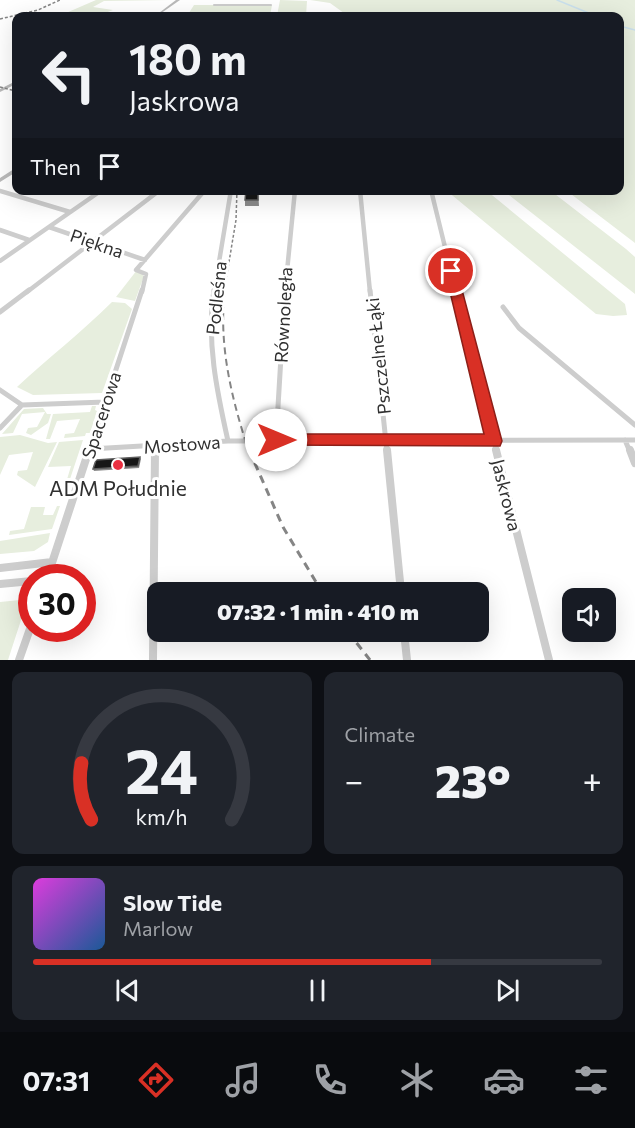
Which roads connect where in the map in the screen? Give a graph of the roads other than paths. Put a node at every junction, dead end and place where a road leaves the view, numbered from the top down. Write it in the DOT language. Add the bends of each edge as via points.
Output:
graph roads {
  1 [pos="178,0"];
  2 [pos="218,0"];
  3 [pos="271,4"];
  4 [pos="214,5"];
  5 [pos="162,12"];
  6 [pos="16,195"];
  7 [pos="95,195"];
  8 [pos="154,195"];
  9 [pos="201,195"];
  10 [pos="230,195"];
  11 [pos="295,195"];
  12 [pos="361,195"];
  13 [pos="431,195"];
  14 [pos="70,212"];
  15 [pos="49,227"];
  16 [pos="0,230"];
  17 [pos="29,240"];
  18 [pos="93,242"];
  19 [pos="145,260"];
  20 [pos="0,261"];
  21 [pos="503,307"];
  22 [pos="0,312"];
  23 [pos="0,390"];
  24 [pos="105,402"];
  25 [pos="22,405"];
  26 [pos="635,425"];
  27 [pos="0,428"];
  28 [pos="276,440"];
  29 [pos="387,440"];
  30 [pos="625,440"];
  31 [pos="635,440"];
  32 [pos="228,441"];
  33 [pos="494,441"];
  34 [pos="155,445"];
  35 [pos="90,449"];
  36 [pos="635,463"];
  37 [pos="52,562"];
  38 [pos="0,568"];
  39 [pos="18,582"];
  40 [pos="400,582"];
  41 [pos="0,584"];
  42 [pos="25,642"];
  43 [pos="406,642"];
  44 [pos="19,660"];
  45 [pos="153,660"];
  46 [pos="407,660"];
  47 [pos="549,660"];
  1 -- 5 [label="main road"];
  2 -- 4 [label="street"];
  3 -- 4 [label="street"];
  6 -- 14 [label="street"];
  7 -- 14 [label="street"];
  8 -- 18 [label="street"];
  9 -- 19 [label="street"];
  10 -- 32 [label="street, Podleśna" via="210,327 213,373"];
  11 -- 28 [label="street, Równoległa" via="287,248"];
  12 -- 29 [label="street, Pszczelne Łąki"];
  13 -- 33 [label="street, Jaskrowa"];
  14 -- 15 [label="street"];
  15 -- 17 [label="street"];
  15 -- 18 [label="street, Piękna"];
  16 -- 17 [label="street"];
  17 -- 20 [label="street"];
  18 -- 19 [label="street, Piękna"];
  18 -- 22 [label="street"];
  19 -- 24 [label="street, Spacerowa" via="136,270 146,277"];
  21 -- 26 [label="street" via="519,328"];
  23 -- 25 [label="street"];
  24 -- 25 [label="street"];
  24 -- 35 [label="street, Spacerowa"];
  25 -- 27 [label="street"];
  28 -- 29 [label="street, Mostowa"];
  28 -- 32 [label="street, Mostowa"];
  29 -- 33 [label="street, Mostowa"];
  29 -- 40 [label="street, Pszczelne Łąki"];
  30 -- 31 [label="street, Mostowa"];
  30 -- 33 [label="street, Mostowa"];
  30 -- 36 [label="street"];
  32 -- 34 [label="street, Mostowa"];
  33 -- 47 [label="street, Jaskrowa"];
  34 -- 35 [label="street, Mostowa"];
  34 -- 45 [label="street"];
  35 -- 37 [label="street, Spacerowa"];
  37 -- 38 [label="street"];
  39 -- 41 [label="street"];
  42 -- 44 [label="street"];
  43 -- 46 [label="street"];
}
